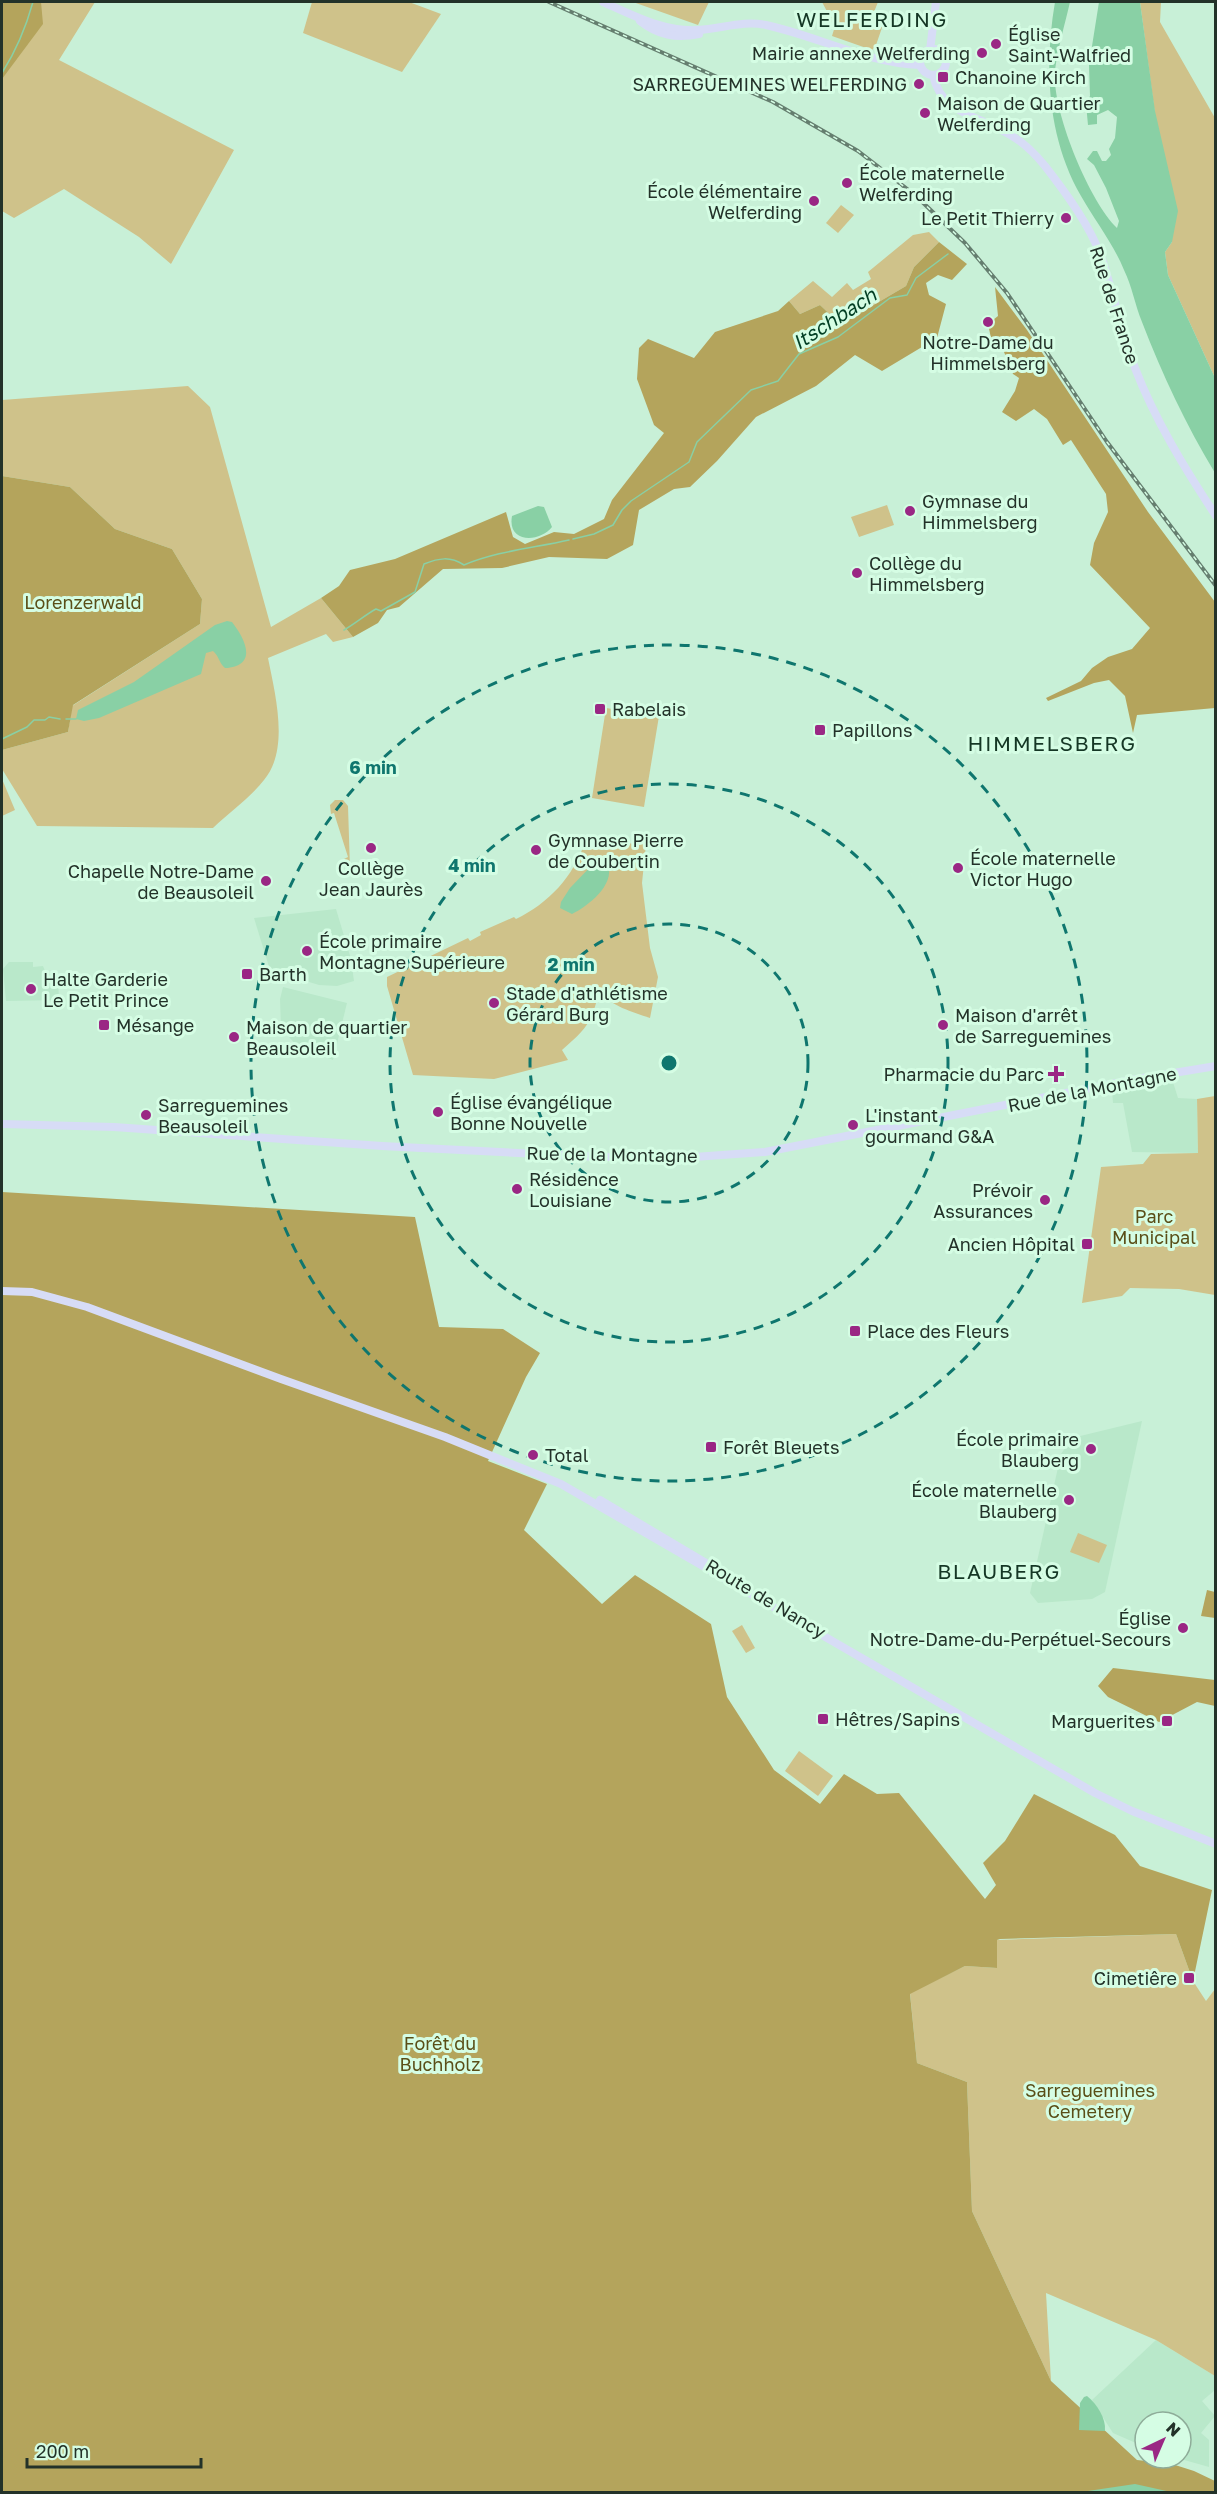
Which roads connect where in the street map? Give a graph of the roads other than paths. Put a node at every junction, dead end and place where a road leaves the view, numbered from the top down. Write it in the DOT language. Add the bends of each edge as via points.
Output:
graph roads {
  1 [pos="603,2"];
  2 [pos="936,2"];
  3 [pos="930,50"];
  4 [pos="920,65"];
  5 [pos="933,75"];
  6 [pos="1215,516"];
  7 [pos="1215,1066"];
  8 [pos="2,1124"];
  9 [pos="2,1291"];
  10 [pos="1215,1844"];
  1 -- 4 [label="main road" via="655,31 676,37 713,28 762,24 868,55"];
  2 -- 3 [label="main road"];
  3 -- 4 [label="main road" via="922,55"];
  3 -- 5 [label="main road" via="941,52 946,64"];
  4 -- 5 [label="main road"];
  5 -- 6 [label="main road, Rue de France" via="936,90 946,102 1022,144 1044,165 1077,211 1102,258 1141,383"];
  7 -- 8 [label="main road, Rue de la Montagne" via="765,1152 694,1157 599,1157 114,1126"];
  9 -- 10 [label="main road, Route de Nancy" via="32,1293 87,1307 488,1453 561,1484 1124,1808"];
}
